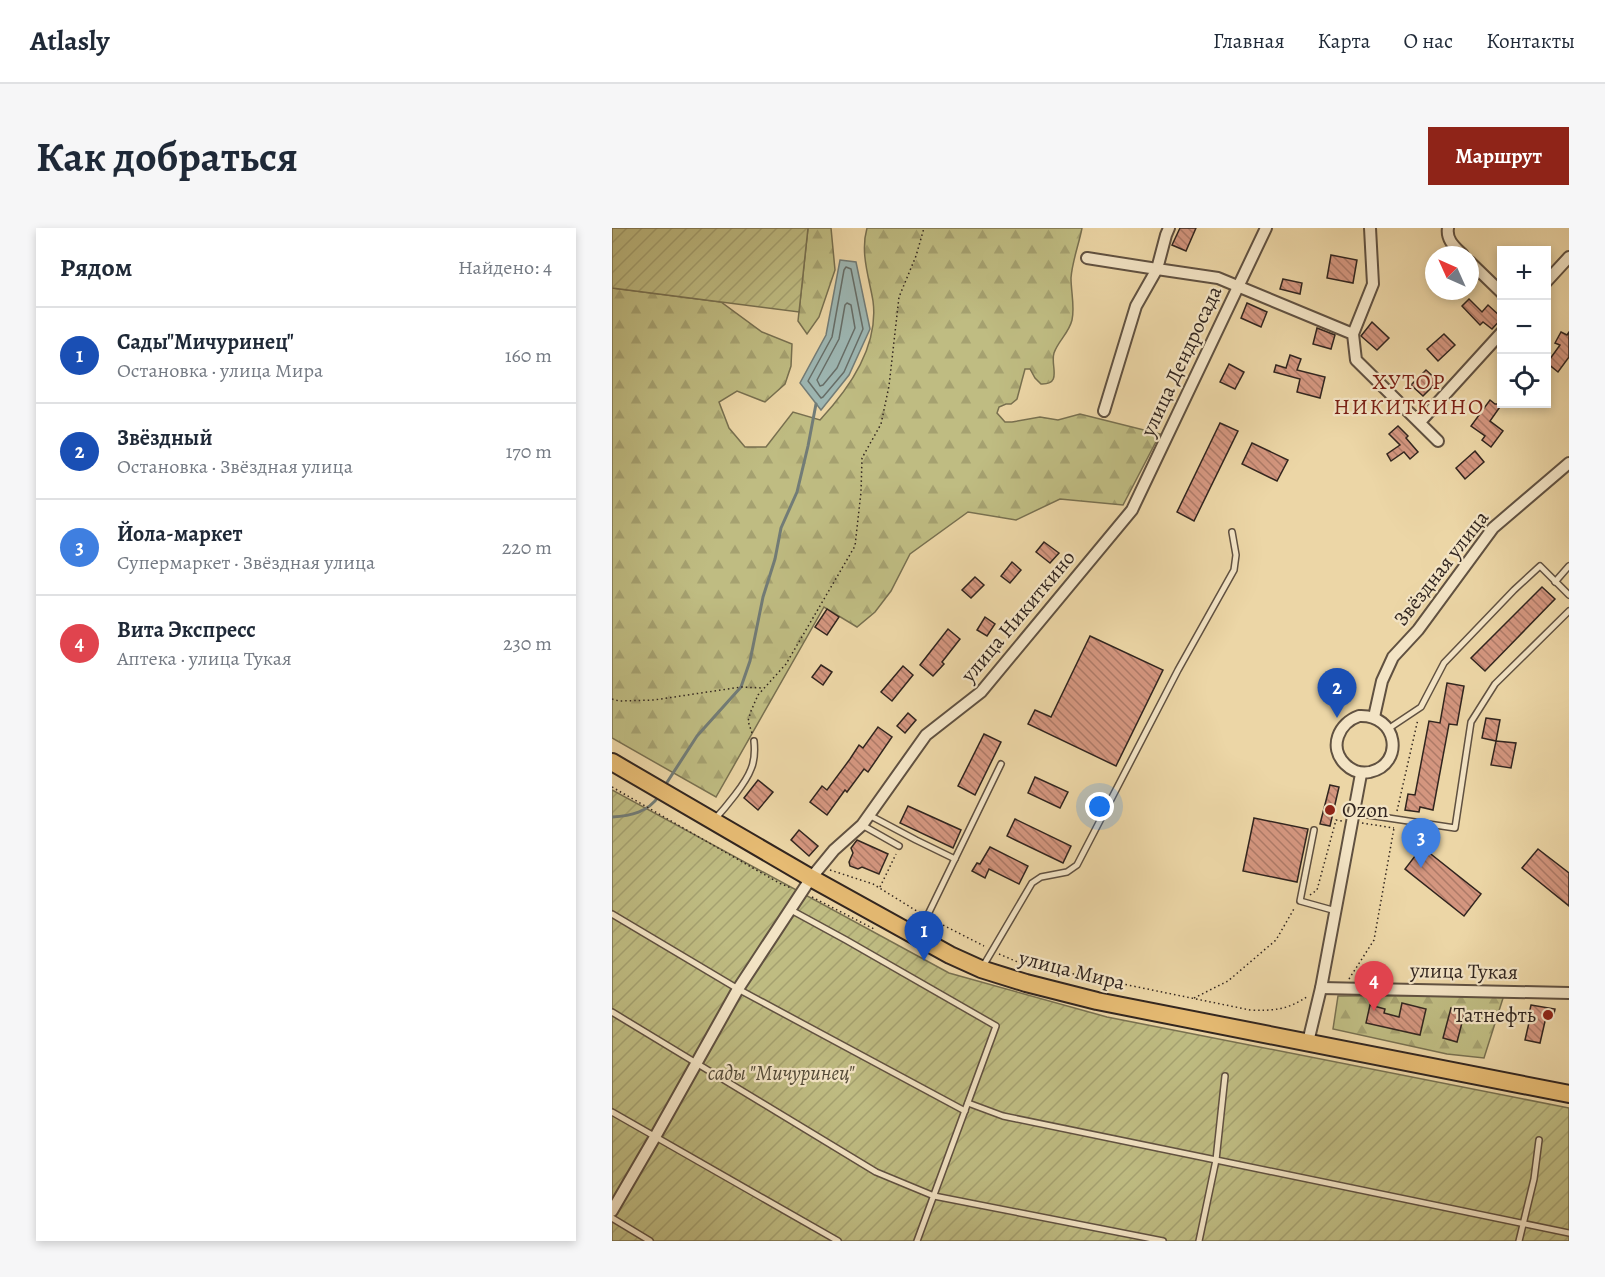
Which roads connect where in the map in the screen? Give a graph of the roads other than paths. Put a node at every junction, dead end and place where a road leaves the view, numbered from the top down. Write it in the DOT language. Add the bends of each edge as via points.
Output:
graph roads {
  1 [pos="1169,228"];
  2 [pos="1266,228"];
  3 [pos="1370,228"];
  4 [pos="1448,228"];
  5 [pos="1454,246"];
  6 [pos="1569,257"];
  7 [pos="1087,258"];
  8 [pos="1157,269"];
  9 [pos="1479,271"];
  10 [pos="1551,277"];
  11 [pos="1238,286"];
  12 [pos="1497,288"];
  13 [pos="1353,334"];
  14 [pos="1497,337"];
  15 [pos="1104,411"];
  16 [pos="1420,422"];
  17 [pos="1438,441"];
  18 [pos="1569,463"];
  19 [pos="1132,510"];
  20 [pos="1232,532"];
  21 [pos="1569,566"];
  22 [pos="1556,582"];
  23 [pos="1569,595"];
  24 [pos="1569,611"];
  25 [pos="1374,717"];
  26 [pos="1388,729"];
  27 [pos="754,741"];
  28 [pos="612,762"];
  29 [pos="1001,764"];
  30 [pos="1361,774"];
  31 [pos="869,815"];
  32 [pos="1354,817"];
  33 [pos="714,821"];
  34 [pos="862,825"];
  35 [pos="1314,830"];
  36 [pos="899,846"];
  37 [pos="955,859"];
  38 [pos="816,872"];
  39 [pos="790,910"];
  40 [pos="1336,911"];
  41 [pos="612,914"];
  42 [pos="917,937"];
  43 [pos="981,969"];
  44 [pos="738,988"];
  45 [pos="1322,988"];
  46 [pos="1569,993"];
  47 [pos="612,1012"];
  48 [pos="1308,1042"];
  49 [pos="696,1063"];
  50 [pos="1225,1076"];
  51 [pos="1569,1094"];
  52 [pos="968,1103"];
  53 [pos="965,1111"];
  54 [pos="612,1112"];
  55 [pos="656,1137"];
  56 [pos="1539,1140"];
  57 [pos="1216,1160"];
  58 [pos="934,1196"];
  59 [pos="612,1211"];
  60 [pos="612,1218"];
  61 [pos="1523,1223"];
  62 [pos="1569,1233"];
  63 [pos="650,1241"];
  64 [pos="838,1241"];
  65 [pos="917,1241"];
  66 [pos="1163,1241"];
  67 [pos="1199,1241"];
  68 [pos="1519,1241"];
  1 -- 8 [label="street"];
  2 -- 11 [label="street, улица Дендросада"];
  3 -- 13 [label="street" via="1373,284"];
  4 -- 5 [label="street"];
  6 -- 10 [label="street"];
  7 -- 8 [label="street"];
  8 -- 11 [label="street" via="1218,278"];
  8 -- 15 [label="street" via="1136,306"];
  9 -- 12 [label="street"];
  11 -- 13 [label="street"];
  11 -- 19 [label="street, улица Дендросада"];
  13 -- 16 [label="street" via="1356,360"];
  14 -- 16 [label="street"];
  16 -- 17 [label="street"];
  18 -- 25 [label="street, Звёздная улица" via="1493,528 1418,630 1393,657 1382,681"];
  19 -- 31 [label="street, улица Никиткино" via="981,693 926,735"];
  20 -- 43 [label="lane" via="1234,570 1077,865 1032,883"];
  21 -- 22 [label="lane"];
  22 -- 23 [label="lane"];
  22 -- 26 [label="lane" via="1540,566 1444,663 1421,706"];
  24 -- 32 [label="lane" via="1495,684 1471,722 1455,828"];
  25 -- 26 [label="street"];
  25 -- 30 [label="street" via="1359,716 1344,724 1336,742 1341,760"];
  26 -- 30 [label="street" via="1393,745 1389,758 1381,768"];
  27 -- 33 [label="lane" via="751,771"];
  28 -- 33 [label="main road, улица Мира"];
  29 -- 37 [label="lane"];
  30 -- 32 [label="street"];
  31 -- 34 [label="street, улица Никиткино"];
  31 -- 37 [label="lane"];
  32 -- 40 [label="street"];
  33 -- 38 [label="main road, улица Мира"];
  34 -- 36 [label="lane"];
  34 -- 38 [label="street, улица Никиткино"];
  35 -- 40 [label="lane" via="1300,901"];
  37 -- 42 [label="lane"];
  38 -- 39 [label="street, улица Никиткино"];
  38 -- 42 [label="main road, улица Мира"];
  39 -- 44 [label="street, улица Никиткино"];
  39 -- 52 [label="lane" via="996,1026"];
  40 -- 45 [label="street"];
  41 -- 44 [label="lane"];
  42 -- 43 [label="main road, улица Мира"];
  43 -- 48 [label="main road, улица Мира" via="1097,1001"];
  44 -- 49 [label="street, улица Никиткино"];
  44 -- 53 [label="lane"];
  45 -- 46 [label="street, улица Тукая"];
  45 -- 48 [label="street"];
  47 -- 49 [label="lane"];
  48 -- 51 [label="main road, улица Мира"];
  49 -- 55 [label="street, улица Никиткино"];
  49 -- 58 [label="lane" via="876,1172"];
  50 -- 57 [label="lane"];
  52 -- 53 [label="lane"];
  52 -- 57 [label="lane" via="1003,1116"];
  53 -- 58 [label="lane"];
  54 -- 55 [label="lane"];
  55 -- 59 [label="street, улица Никиткино"];
  55 -- 64 [label="lane"];
  56 -- 61 [label="lane"];
  57 -- 61 [label="lane"];
  57 -- 67 [label="lane"];
  58 -- 65 [label="lane"];
  58 -- 66 [label="lane"];
  60 -- 63 [label="lane"];
  61 -- 62 [label="lane"];
  61 -- 68 [label="lane"];
}
